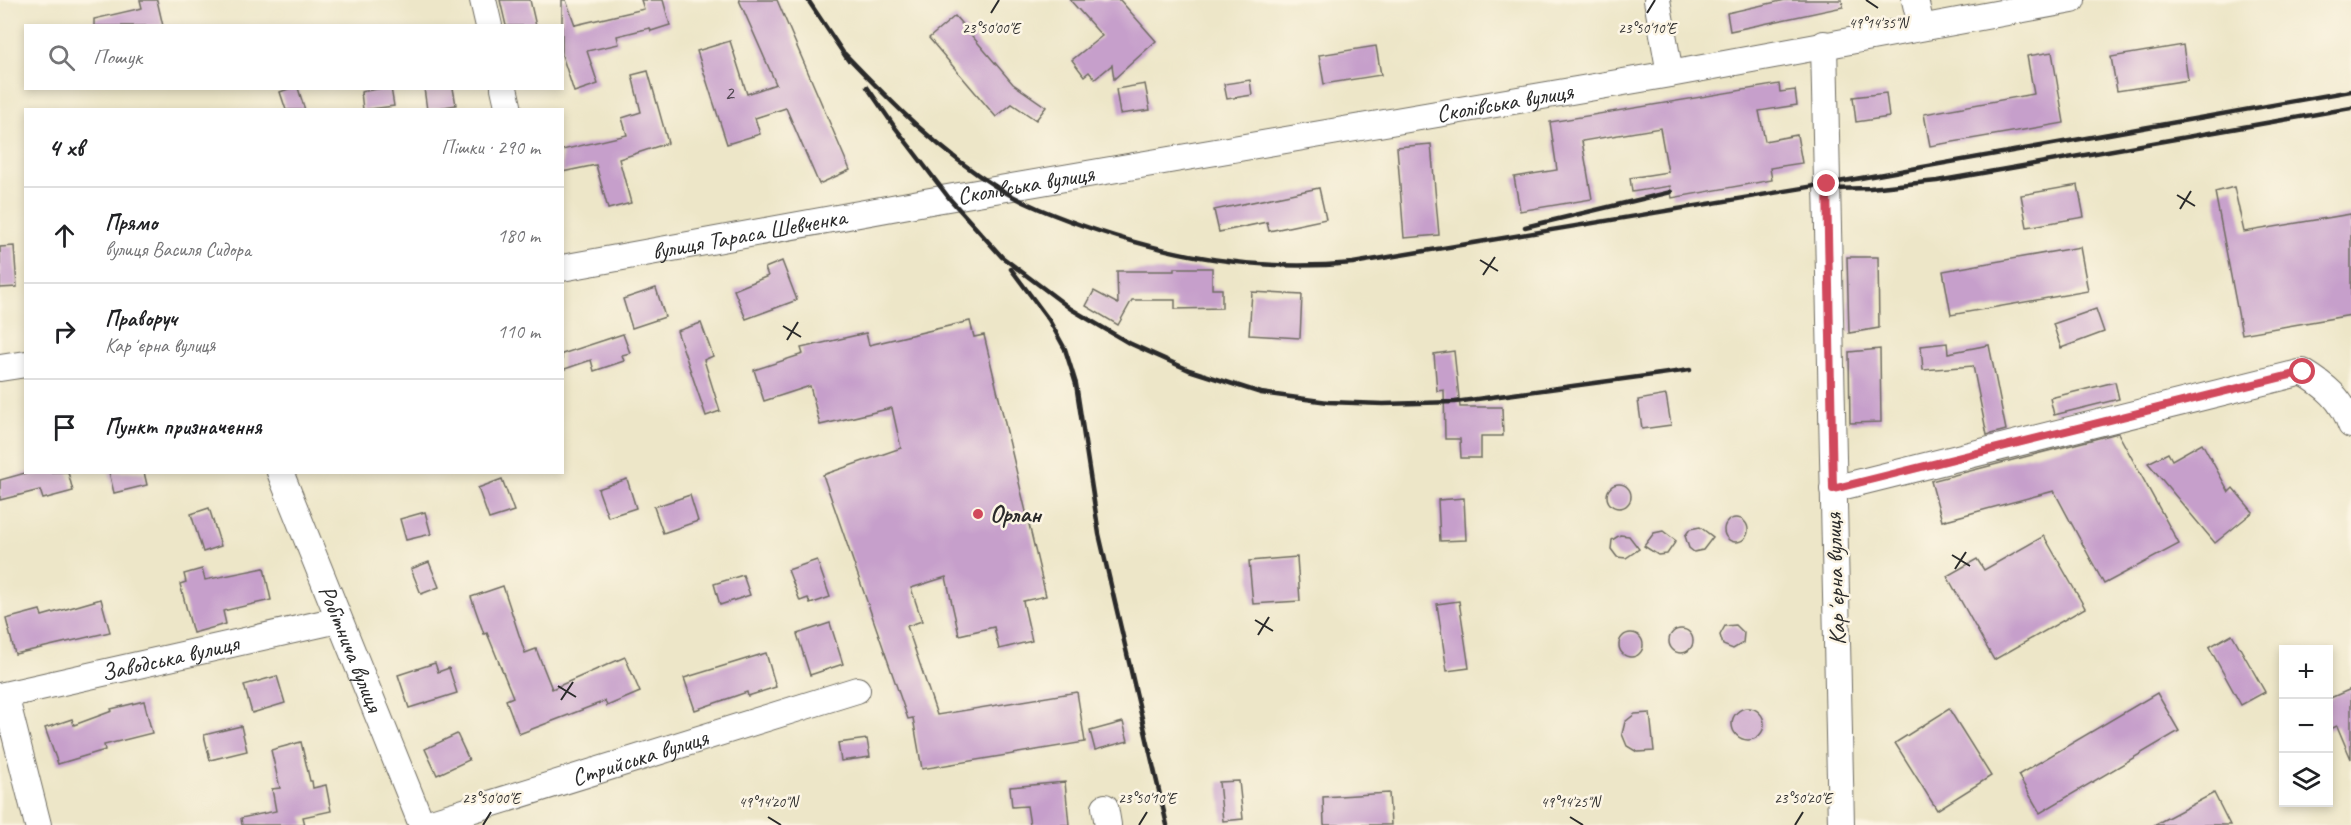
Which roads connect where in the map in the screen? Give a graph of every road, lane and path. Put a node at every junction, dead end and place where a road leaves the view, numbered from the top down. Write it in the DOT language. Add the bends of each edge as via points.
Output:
graph roads {
  1 [pos="483,0"];
  2 [pos="1657,0"];
  3 [pos="1915,0"];
  4 [pos="2072,0"];
  5 [pos="489,24"];
  6 [pos="1921,26"];
  7 [pos="1824,44"];
  8 [pos="1670,74"];
  9 [pos="504,90"];
  10 [pos="509,108"];
  11 [pos="936,200"];
  12 [pos="564,268"];
  13 [pos="24,364"];
  14 [pos="0,368"];
  15 [pos="2351,424"];
  16 [pos="281,474"];
  17 [pos="1833,489"];
  18 [pos="338,620"];
  19 [pos="857,690"];
  20 [pos="2,695"];
  21 [pos="38,825"];
  22 [pos="422,825"];
  23 [pos="1841,825"];
  1 -- 5 [label="street"];
  2 -- 8 [label="street"];
  3 -- 6 [label="street"];
  4 -- 6 [label="street, Сколівська вулиця"];
  6 -- 7 [label="street, Сколівська вулиця"];
  7 -- 8 [label="street, Сколівська вулиця"];
  7 -- 17 [label="street, Карʼєрна вулиця"];
  8 -- 11 [label="street, Сколівська вулиця"];
  9 -- 10 [label="street"];
  11 -- 12 [label="street, вулиця Тараса Шевченка"];
  13 -- 14 [label="street"];
  15 -- 17 [label="street" via="2346,410 2324,384 2303,372"];
  16 -- 18 [label="street, Робітнича вулиця"];
  17 -- 23 [label="street, Карʼєрна вулиця"];
  18 -- 20 [label="street, Заводська вулиця"];
  18 -- 22 [label="street, Робітнича вулиця"];
  19 -- 22 [label="street, Стрийська вулиця"];
  20 -- 21 [label="street"];
}
